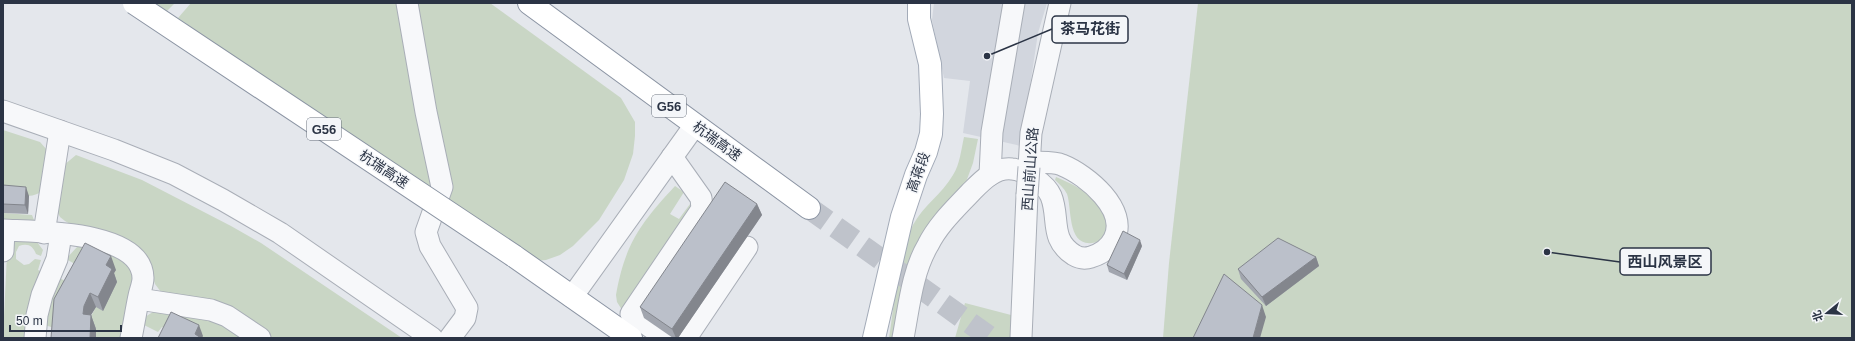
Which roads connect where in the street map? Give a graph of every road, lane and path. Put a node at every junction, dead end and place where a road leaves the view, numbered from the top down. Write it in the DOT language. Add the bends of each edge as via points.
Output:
graph roads {
  1 [pos="130,3"];
  2 [pos="134,3"];
  3 [pos="407,3"];
  4 [pos="529,3"];
  5 [pos="919,3"];
  6 [pos="1014,3"];
  7 [pos="1060,3"];
  8 [pos="3,111"];
  9 [pos="695,125"];
  10 [pos="60,131"];
  11 [pos="672,157"];
  12 [pos="1029,165"];
  13 [pos="990,175"];
  14 [pos="435,208"];
  15 [pos="809,208"];
  16 [pos="53,234"];
  17 [pos="3,237"];
  18 [pos="747,247"];
  19 [pos="572,297"];
  20 [pos="139,299"];
  21 [pos="253,336"];
  22 [pos="35,338"];
  23 [pos="131,338"];
  24 [pos="432,338"];
  25 [pos="450,338"];
  26 [pos="631,338"];
  27 [pos="667,338"];
  28 [pos="686,338"];
  29 [pos="874,338"];
  30 [pos="903,338"];
  31 [pos="1021,338"];
  1 -- 14 [label="street"];
  2 -- 19 [label="main road, 杭瑞高速 / G56, bridge"];
  3 -- 14 [label="street" via="442,187"];
  4 -- 9 [label="main road, 杭瑞高速 / G56"];
  5 -- 29 [label="main road, 高蒋段" via="919,19 930,64 931,134 902,217"];
  6 -- 13 [label="street" via="992,132"];
  7 -- 12 [label="street, 西山前山公路" via="1031,133"];
  8 -- 10 [label="street"];
  9 -- 11 [label="street"];
  9 -- 15 [label="main road, 杭瑞高速 / G56"];
  10 -- 16 [label="street" via="39,205"];
  10 -- 24 [label="street" via="174,174 223,200 280,233"];
  11 -- 19 [label="street"];
  11 -- 27 [label="street" via="700,198 702,209 630,314"];
  12 -- 13 [label="street" via="1060,164 1074,171 1106,198 1113,208 1117,221 1116,234 1111,245 1092,257 1076,257 1068,252 1056,233 1054,205 1050,194 1039,182 1021,170 1011,168"];
  12 -- 31 [label="street, 西山前山公路, bridge"];
  13 -- 30 [label="street" via="945,219 927,246 915,278"];
  14 -- 25 [label="street" via="426,232 430,246 466,308 465,318"];
  16 -- 17 [label="street"];
  16 -- 20 [label="street" via="99,239 128,253 139,264 143,278"];
  16 -- 22 [label="street" via="57,259 42,295"];
  18 -- 28 [label="street"];
  19 -- 26 [label="main road, 杭瑞高速 / G56"];
  20 -- 21 [label="street" via="211,310 227,316"];
  20 -- 23 [label="street"];
}
